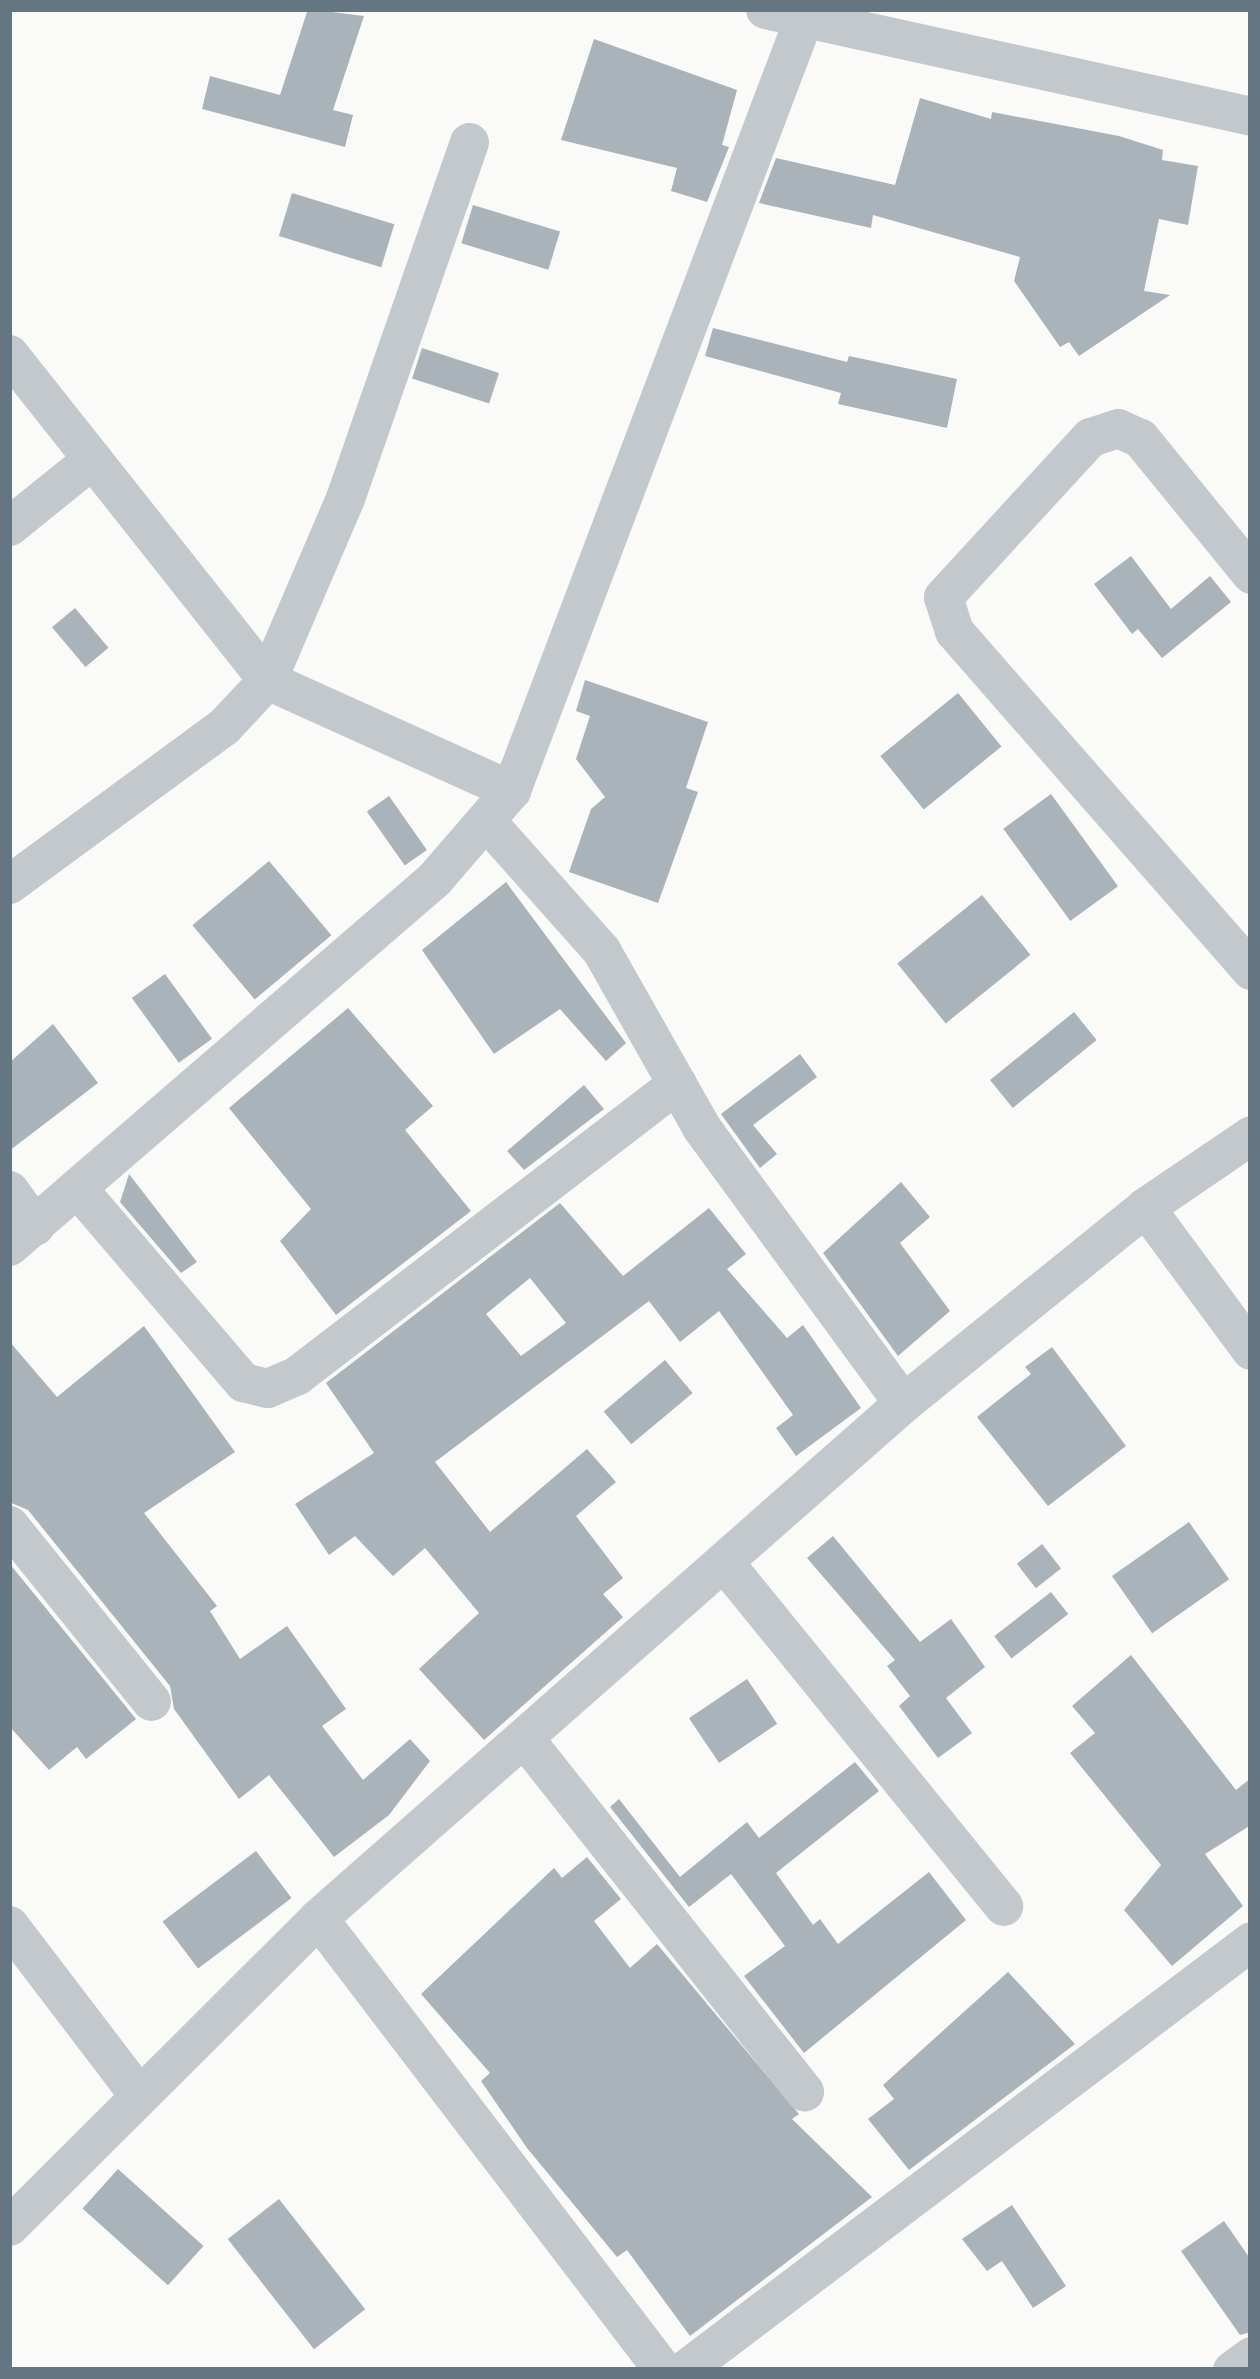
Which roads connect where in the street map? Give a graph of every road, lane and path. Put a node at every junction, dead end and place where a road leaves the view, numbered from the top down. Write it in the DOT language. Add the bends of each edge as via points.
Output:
graph roads {
  1 [pos="764,9"];
  2 [pos="804,17"];
  3 [pos="1251,116"];
  4 [pos="470,142"];
  5 [pos="9,354"];
  6 [pos="92,459"];
  7 [pos="9,526"];
  8 [pos="1251,574"];
  9 [pos="267,680"];
  10 [pos="512,790"];
  11 [pos="489,824"];
  12 [pos="9,884"];
  13 [pos="1251,970"];
  14 [pos="677,1083"];
  15 [pos="1251,1135"];
  16 [pos="78,1189"];
  17 [pos="9,1190"];
  18 [pos="1145,1207"];
  19 [pos="22,1236"];
  20 [pos="1251,1351"];
  21 [pos="903,1403"];
  22 [pos="9,1525"];
  23 [pos="727,1566"];
  24 [pos="151,1701"];
  25 [pos="524,1738"];
  26 [pos="1004,1906"];
  27 [pos="318,1918"];
  28 [pos="9,1925"];
  29 [pos="1251,1941"];
  30 [pos="804,2091"];
  31 [pos="137,2093"];
  32 [pos="9,2225"];
  33 [pos="1251,2356"];
  34 [pos="663,2370"];
  35 [pos="685,2370"];
  36 [pos="1232,2370"];
  1 -- 2 [label="street"];
  2 -- 3 [label="street"];
  2 -- 10 [label="street"];
  4 -- 9 [label="street" via="345,498"];
  5 -- 6 [label="street"];
  6 -- 7 [label="street"];
  6 -- 9 [label="street"];
  8 -- 13 [label="street" via="1140,438 1118,428 1090,437 944,597 953,631"];
  9 -- 10 [label="street"];
  9 -- 12 [label="street" via="190,753"];
  10 -- 11 [label="street"];
  11 -- 14 [label="street" via="601,950"];
  11 -- 16 [label="street"];
  14 -- 16 [label="street" via="297,1375 267,1388 243,1382"];
  14 -- 21 [label="street" via="700,1127"];
  15 -- 18 [label="street"];
  16 -- 19 [label="street"];
  17 -- 19 [label="street"];
  18 -- 20 [label="street"];
  18 -- 21 [label="street"];
  21 -- 23 [label="street"];
  22 -- 24 [label="street"];
  23 -- 25 [label="street"];
  23 -- 26 [label="street"];
  25 -- 27 [label="street"];
  25 -- 30 [label="street"];
  27 -- 31 [label="street"];
  27 -- 34 [label="street"];
  28 -- 31 [label="street"];
  29 -- 35 [label="street"];
  31 -- 32 [label="street"];
  33 -- 36 [label="street"];
}
